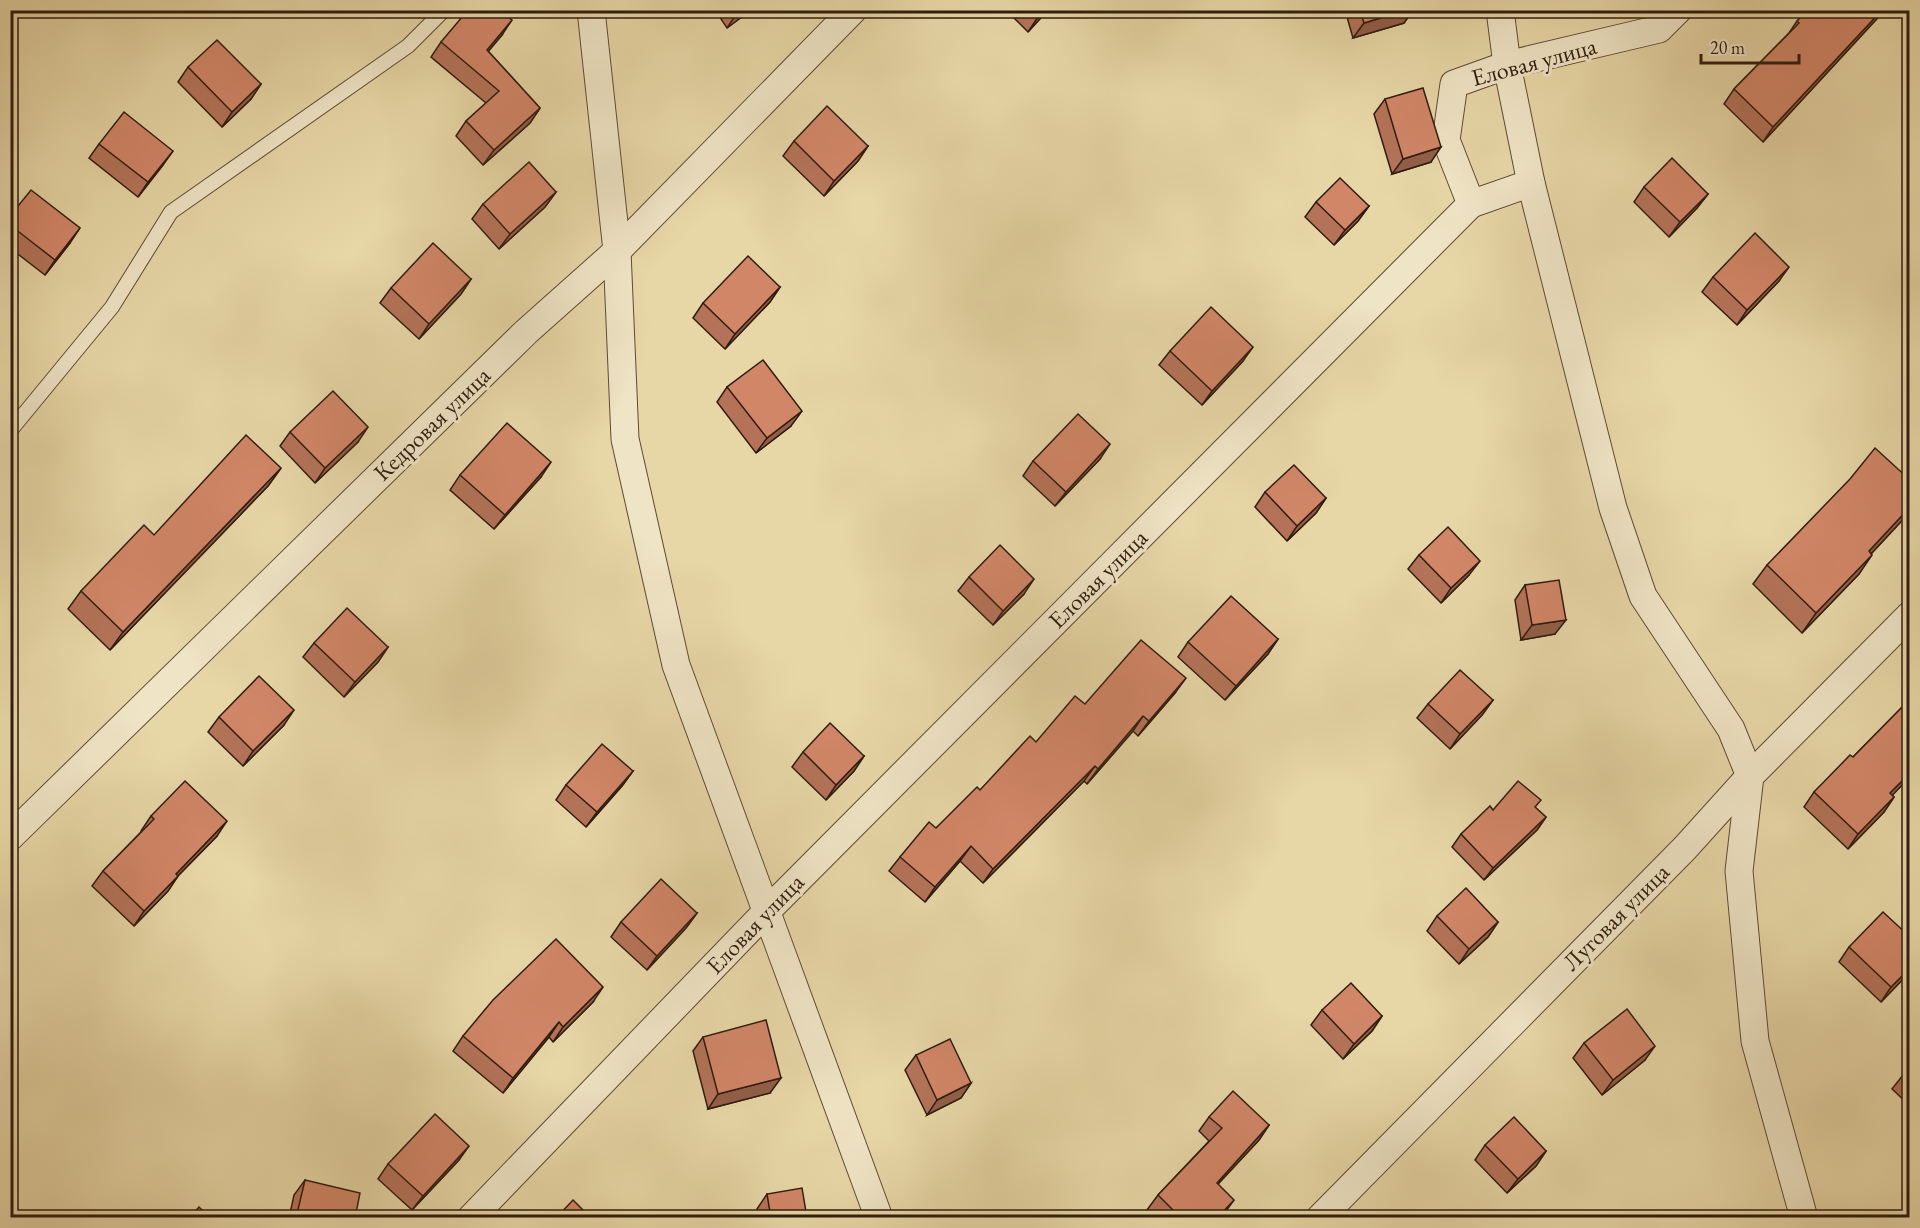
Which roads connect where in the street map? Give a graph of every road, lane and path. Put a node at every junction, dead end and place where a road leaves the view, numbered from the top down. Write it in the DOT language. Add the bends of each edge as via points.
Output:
graph roads {
  1 [pos="444,10"];
  2 [pos="591,10"];
  3 [pos="853,10"];
  4 [pos="1500,10"];
  5 [pos="1678,10"];
  6 [pos="1507,65"];
  7 [pos="1531,183"];
  8 [pos="1471,204"];
  9 [pos="617,251"];
  10 [pos="10,431"];
  11 [pos="1910,615"];
  12 [pos="1750,776"];
  13 [pos="10,837"];
  14 [pos="767,911"];
  15 [pos="471,1218"];
  16 [pos="879,1218"];
  17 [pos="1320,1218"];
  18 [pos="1804,1218"];
  1 -- 10 [label="lane" via="408,45 171,212 112,307"];
  2 -- 9 [label="street"];
  3 -- 9 [label="street, Кедровая улица"];
  4 -- 6 [label="street"];
  5 -- 6 [label="street, Еловая улица" via="1659,29"];
  6 -- 7 [label="street"];
  6 -- 8 [label="street, Еловая улица" via="1454,84 1446,140"];
  7 -- 8 [label="street"];
  7 -- 12 [label="street" via="1613,508 1643,596 1731,729"];
  8 -- 14 [label="street, Еловая улица"];
  9 -- 13 [label="street, Кедровая улица" via="526,332"];
  9 -- 14 [label="street" via="625,439 676,665"];
  11 -- 12 [label="street, Луговая улица"];
  12 -- 17 [label="street, Луговая улица" via="1685,848"];
  12 -- 18 [label="street" via="1739,872 1755,1041"];
  14 -- 15 [label="street, Еловая улица"];
  14 -- 16 [label="street"];
}
